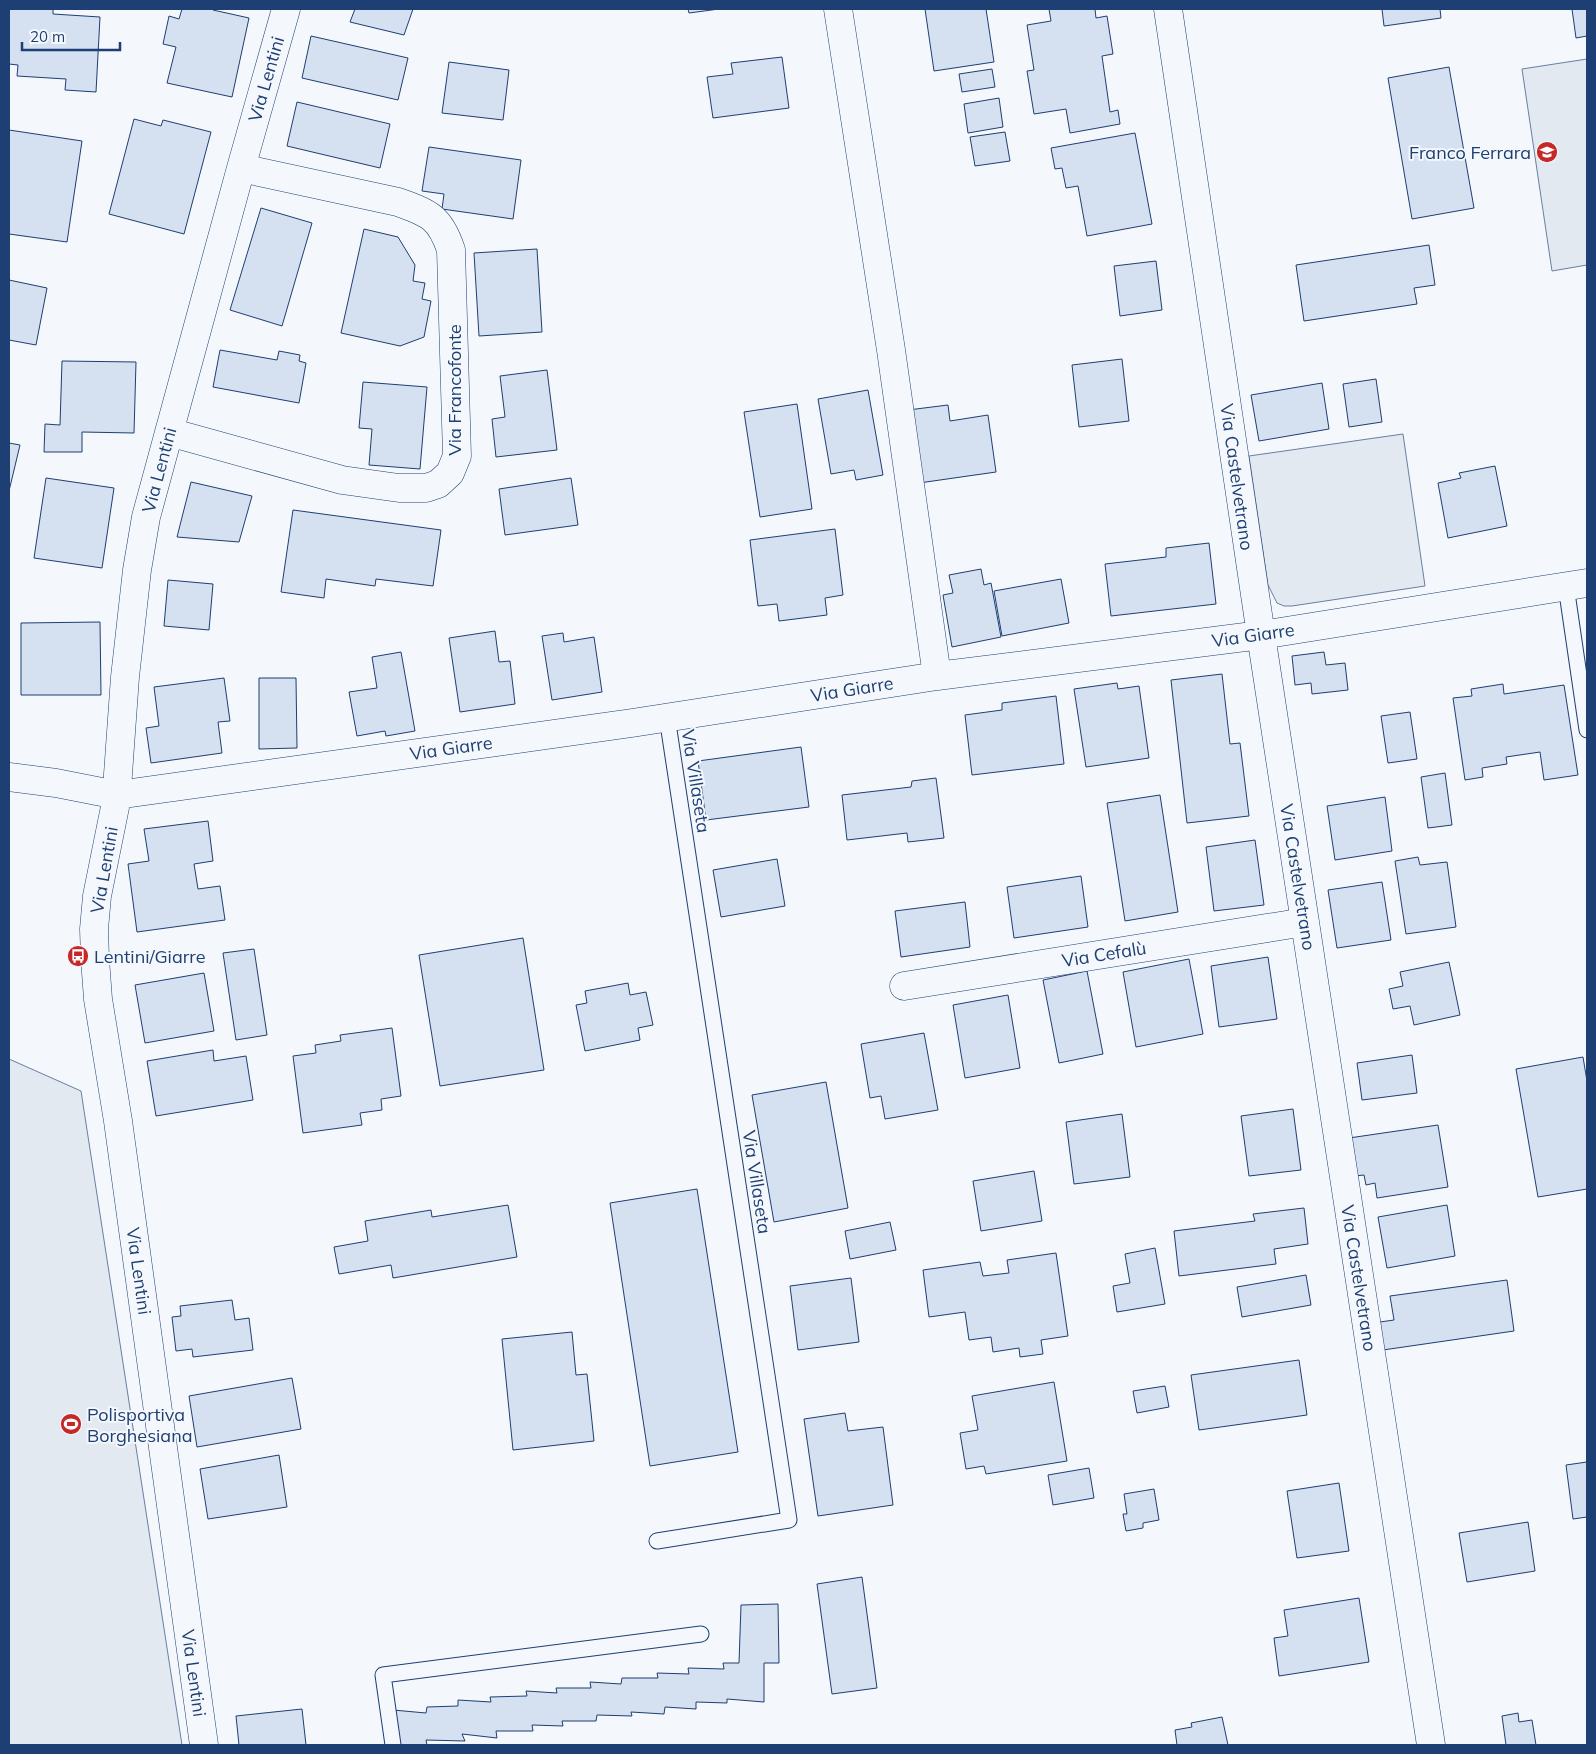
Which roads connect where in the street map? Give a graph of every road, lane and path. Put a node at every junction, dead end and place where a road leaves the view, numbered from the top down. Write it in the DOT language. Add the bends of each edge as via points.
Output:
graph roads {
  1 [pos="286,9"];
  2 [pos="838,9"];
  3 [pos="1168,9"];
  4 [pos="241,168"];
  5 [pos="169,432"];
  6 [pos="1576,584"];
  7 [pos="1261,635"];
  8 [pos="937,676"];
  9 [pos="667,717"];
  10 [pos="1587,730"];
  11 [pos="9,777"];
  12 [pos="117,795"];
  13 [pos="1304,922"];
  14 [pos="904,986"];
  15 [pos="657,1541"];
  16 [pos="701,1634"];
  17 [pos="204,1745"];
  18 [pos="393,1745"];
  19 [pos="1431,1745"];
  1 -- 4 [label="street, Via Lentini"];
  2 -- 8 [label="street"];
  3 -- 7 [label="street, Via Castelvetrano"];
  4 -- 5 [label="street, Via Lentini"];
  4 -- 5 [label="street, Via Francofonte" via="398,202 421,211 441,226 451,256 457,456 450,473 438,484 426,488 399,488 342,480"];
  5 -- 12 [label="street, Via Lentini" via="146,517 137,570"];
  6 -- 7 [label="street, Via Giarre"];
  6 -- 10 [label="lane"];
  7 -- 8 [label="street, Via Giarre"];
  7 -- 13 [label="street, Via Castelvetrano"];
  8 -- 9 [label="street, Via Giarre"];
  9 -- 12 [label="street, Via Giarre"];
  9 -- 15 [label="lane, Via Villaseta" via="789,1520"];
  11 -- 12 [label="street, Via Giarre"];
  12 -- 17 [label="street, Via Lentini" via="94,929 96,980"];
  13 -- 14 [label="street, Via Cefalù"];
  13 -- 19 [label="street, Via Castelvetrano"];
  16 -- 18 [label="lane" via="383,1675"];
}
